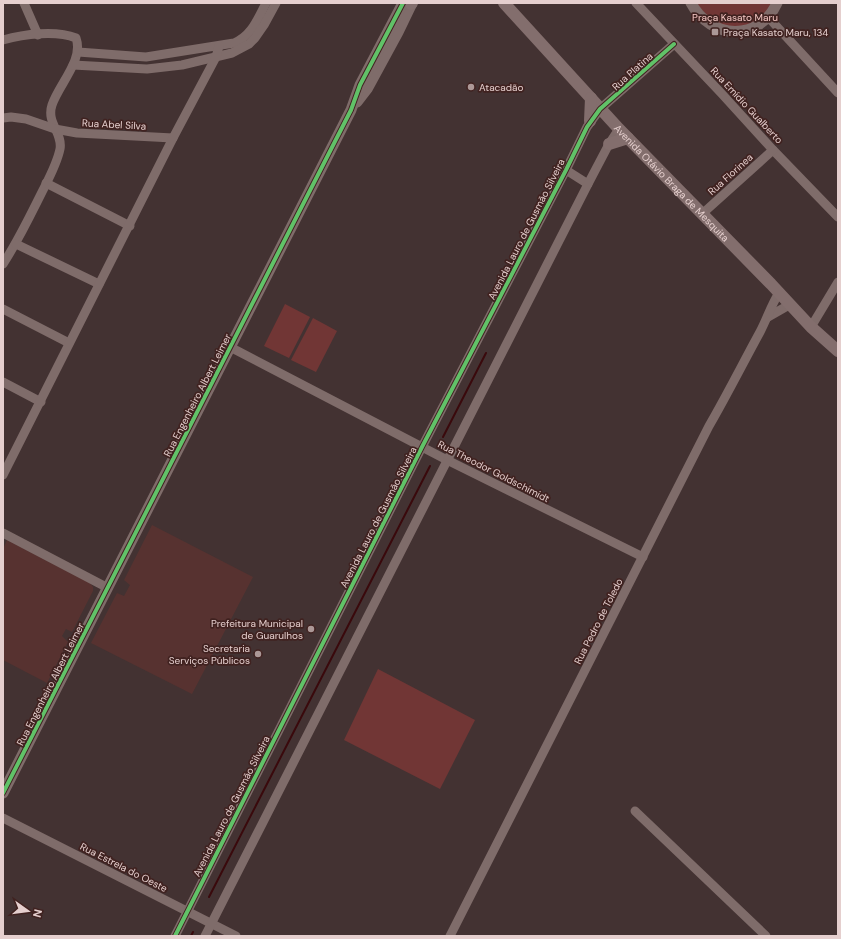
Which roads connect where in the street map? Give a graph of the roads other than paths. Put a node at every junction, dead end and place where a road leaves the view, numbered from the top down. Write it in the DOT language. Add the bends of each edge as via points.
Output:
graph roads {
  1 [pos="24,3"];
  2 [pos="271,3"];
  3 [pos="410,3"];
  4 [pos="497,3"];
  5 [pos="692,3"];
  6 [pos="777,3"];
  7 [pos="638,4"];
  8 [pos="507,7"];
  9 [pos="768,17"];
  10 [pos="38,35"];
  11 [pos="3,40"];
  12 [pos="674,44"];
  13 [pos="219,46"];
  14 [pos="78,52"];
  15 [pos="216,57"];
  16 [pos="73,65"];
  17 [pos="836,87"];
  18 [pos="591,98"];
  19 [pos="600,109"];
  20 [pos="3,118"];
  21 [pos="590,121"];
  22 [pos="55,129"];
  23 [pos="619,129"];
  24 [pos="173,138"];
  25 [pos="628,138"];
  26 [pos="609,144"];
  27 [pos="773,150"];
  28 [pos="566,170"];
  29 [pos="46,183"];
  30 [pos="588,184"];
  31 [pos="702,214"];
  32 [pos="838,217"];
  33 [pos="130,226"];
  34 [pos="16,244"];
  35 [pos="3,264"];
  36 [pos="838,282"];
  37 [pos="99,284"];
  38 [pos="779,293"];
  39 [pos="789,305"];
  40 [pos="3,309"];
  41 [pos="768,317"];
  42 [pos="811,327"];
  43 [pos="69,343"];
  44 [pos="230,347"];
  45 [pos="838,352"];
  46 [pos="3,382"];
  47 [pos="40,402"];
  48 [pos="422,447"];
  49 [pos="7,459"];
  50 [pos="447,460"];
  51 [pos="3,475"];
  52 [pos="3,533"];
  53 [pos="643,557"];
  54 [pos="108,588"];
  55 [pos="3,793"];
  56 [pos="635,811"];
  57 [pos="3,818"];
  58 [pos="187,912"];
  59 [pos="211,923"];
  60 [pos="175,936"];
  61 [pos="205,936"];
  62 [pos="236,936"];
  63 [pos="450,936"];
  64 [pos="766,936"];
  1 -- 10 [label="street"];
  2 -- 13 [label="street" via="245,37 234,43"];
  2 -- 15 [label="street" via="264,25 249,44 232,53"];
  3 -- 44 [label="street, Rua Engenheiro Albert Leimer" via="367,89 351,110"];
  4 -- 8 [label="main road, Avenida Otávio Braga de Mesquita"];
  5 -- 9 [label="street" via="706,22 725,31 749,29"];
  6 -- 9 [label="street"];
  7 -- 12 [label="street, Rua Emídio Gualberto"];
  8 -- 18 [label="main road, Avenida Otávio Braga de Mesquita"];
  9 -- 17 [label="street"];
  10 -- 11 [label="street"];
  10 -- 14 [label="street" via="68,34 76,38"];
  12 -- 19 [label="street, Rua Platina"];
  12 -- 27 [label="street, Rua Emídio Gualberto"];
  13 -- 14 [label="street" via="146,57"];
  13 -- 15 [label="street"];
  14 -- 16 [label="street"];
  15 -- 16 [label="street" via="182,65 147,69"];
  15 -- 24 [label="street"];
  16 -- 22 [label="street" via="50,112"];
  18 -- 19 [label="main road, Avenida Otávio Braga de Mesquita"];
  18 -- 21 [label="main road"];
  19 -- 21 [label="street, Avenida Lauro de Gusmão Silveira"];
  19 -- 23 [label="main road, Avenida Otávio Braga de Mesquita"];
  20 -- 22 [label="street, Rua Abel Silva" via="26,119"];
  21 -- 28 [label="street, Avenida Lauro de Gusmão Silveira"];
  22 -- 24 [label="street, Rua Abel Silva" via="77,133"];
  22 -- 29 [label="street" via="60,148"];
  23 -- 25 [label="main road, Avenida Otávio Braga de Mesquita"];
  23 -- 26 [label="street"];
  24 -- 33 [label="street"];
  25 -- 26 [label="main road"];
  25 -- 31 [label="main road, Avenida Otávio Braga de Mesquita"];
  26 -- 30 [label="street"];
  27 -- 31 [label="street, Rua Florinea"];
  27 -- 32 [label="street, Rua Emídio Gualberto"];
  28 -- 30 [label="street, Avenida Lauro de Gusmão Silveira"];
  28 -- 48 [label="street, Avenida Lauro de Gusmão Silveira"];
  29 -- 33 [label="street"];
  29 -- 34 [label="street"];
  30 -- 50 [label="street"];
  31 -- 38 [label="main road, Avenida Otávio Braga de Mesquita"];
  33 -- 37 [label="street"];
  34 -- 35 [label="street"];
  34 -- 37 [label="street"];
  36 -- 42 [label="street"];
  37 -- 43 [label="street"];
  38 -- 39 [label="main road, Avenida Otávio Braga de Mesquita"];
  38 -- 41 [label="street, Rua Pedro de Toledo" via="772,303"];
  39 -- 41 [label="street"];
  39 -- 42 [label="main road, Avenida Otávio Braga de Mesquita"];
  40 -- 43 [label="street"];
  41 -- 53 [label="street, Rua Pedro de Toledo" via="708,426"];
  42 -- 45 [label="main road, Avenida Otávio Braga de Mesquita"];
  43 -- 47 [label="street"];
  44 -- 48 [label="street, Rua Theodor Goldschimidt"];
  44 -- 54 [label="street, Rua Engenheiro Albert Leimer"];
  46 -- 47 [label="street"];
  47 -- 49 [label="street"];
  48 -- 50 [label="street, Rua Theodor Goldschimidt"];
  48 -- 58 [label="street, Avenida Lauro de Gusmão Silveira"];
  49 -- 51 [label="street"];
  50 -- 53 [label="street, Rua Theodor Goldschimidt"];
  50 -- 59 [label="street"];
  52 -- 54 [label="street"];
  53 -- 63 [label="street, Rua Pedro de Toledo"];
  54 -- 55 [label="street, Rua Engenheiro Albert Leimer"];
  56 -- 64 [label="street"];
  57 -- 58 [label="street, Rua Estrela do Oeste"];
  58 -- 59 [label="street, Rua Estrela do Oeste"];
  58 -- 60 [label="street, Avenida Lauro de Gusmão Silveira"];
  59 -- 61 [label="street"];
  59 -- 62 [label="street, Rua Estrela do Oeste"];
}
